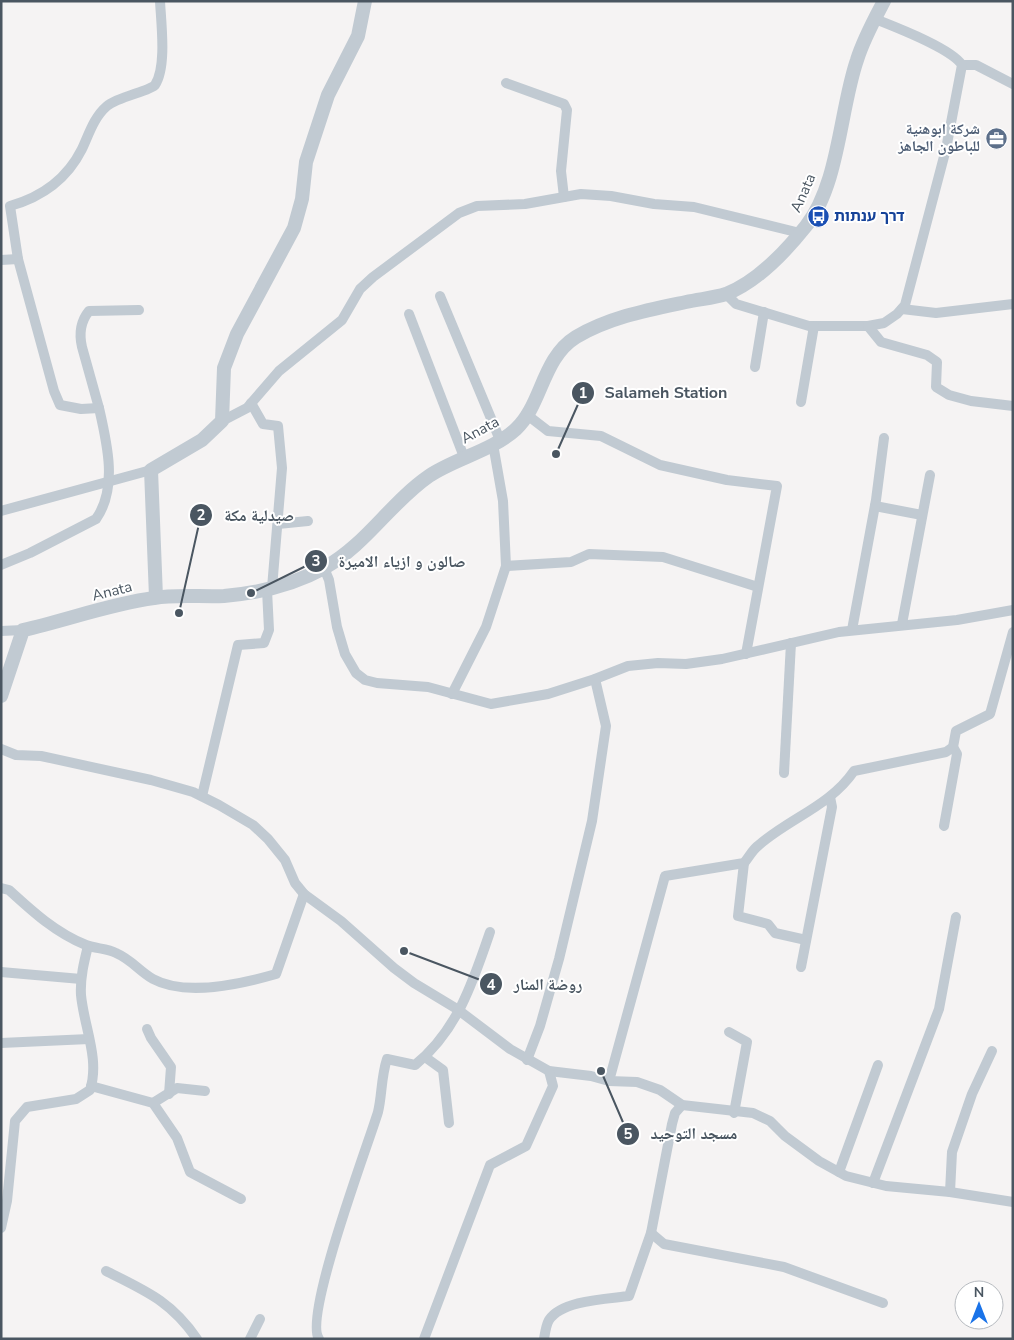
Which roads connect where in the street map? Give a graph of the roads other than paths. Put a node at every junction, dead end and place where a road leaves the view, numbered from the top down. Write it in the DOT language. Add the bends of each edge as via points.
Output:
graph roads {
  1 [pos="160,1"];
  2 [pos="365,1"];
  3 [pos="884,1"];
  4 [pos="875,19"];
  5 [pos="962,64"];
  6 [pos="506,83"];
  7 [pos="1013,84"];
  8 [pos="564,197"];
  9 [pos="800,233"];
  10 [pos="18,259"];
  11 [pos="1,260"];
  12 [pos="726,294"];
  13 [pos="440,296"];
  14 [pos="1013,304"];
  15 [pos="902,309"];
  16 [pos="139,310"];
  17 [pos="764,312"];
  18 [pos="409,314"];
  19 [pos="814,326"];
  20 [pos="868,326"];
  21 [pos="755,366"];
  22 [pos="801,402"];
  23 [pos="251,403"];
  24 [pos="1013,406"];
  25 [pos="99,408"];
  26 [pos="526,414"];
  27 [pos="222,421"];
  28 [pos="884,438"];
  29 [pos="496,442"];
  30 [pos="464,457"];
  31 [pos="151,470"];
  32 [pos="930,475"];
  33 [pos="107,482"];
  34 [pos="875,506"];
  35 [pos="1,511"];
  36 [pos="922,515"];
  37 [pos="308,521"];
  38 [pos="278,524"];
  39 [pos="1,565"];
  40 [pos="506,566"];
  41 [pos="324,568"];
  42 [pos="758,587"];
  43 [pos="270,589"];
  44 [pos="156,597"];
  45 [pos="1013,610"];
  46 [pos="902,624"];
  47 [pos="24,630"];
  48 [pos="852,630"];
  49 [pos="1,631"];
  50 [pos="1013,632"];
  51 [pos="791,643"];
  52 [pos="746,654"];
  53 [pos="595,679"];
  54 [pos="452,694"];
  55 [pos="1,696"];
  56 [pos="953,747"];
  57 [pos="1,748"];
  58 [pos="784,774"];
  59 [pos="202,796"];
  60 [pos="830,797"];
  61 [pos="944,826"];
  62 [pos="744,863"];
  63 [pos="1,888"];
  64 [pos="304,894"];
  65 [pos="956,917"];
  66 [pos="490,932"];
  67 [pos="806,940"];
  68 [pos="88,946"];
  69 [pos="801,967"];
  70 [pos="1,972"];
  71 [pos="81,980"];
  72 [pos="460,1011"];
  73 [pos="147,1029"];
  74 [pos="729,1032"];
  75 [pos="89,1039"];
  76 [pos="1,1043"];
  77 [pos="992,1051"];
  78 [pos="425,1057"];
  79 [pos="527,1060"];
  80 [pos="878,1065"];
  81 [pos="549,1071"];
  82 [pos="609,1081"];
  83 [pos="91,1086"];
  84 [pos="205,1091"];
  85 [pos="169,1094"];
  86 [pos="153,1103"];
  87 [pos="682,1105"];
  88 [pos="734,1113"];
  89 [pos="449,1124"];
  90 [pos="839,1172"];
  91 [pos="6,1174"];
  92 [pos="873,1183"];
  93 [pos="950,1192"];
  94 [pos="241,1199"];
  95 [pos="1013,1202"];
  96 [pos="1,1228"];
  97 [pos="651,1232"];
  98 [pos="106,1271"];
  99 [pos="883,1303"];
  100 [pos="260,1318"];
  101 [pos="197,1339"];
  102 [pos="250,1339"];
  103 [pos="319,1339"];
  104 [pos="424,1339"];
  105 [pos="544,1339"];
  1 -- 10 [label="street" via="162,55 155,85 107,106 60,180 40,196 10,206"];
  2 -- 27 [label="street" via="358,36 328,95 306,162 302,199 294,228 237,334 224,368"];
  3 -- 4 [label="street, Anata"];
  4 -- 5 [label="street" via="943,50"];
  4 -- 9 [label="street, Anata" via="857,59 827,180 817,208"];
  5 -- 7 [label="street" via="976,65"];
  5 -- 15 [label="street" via="946,148"];
  6 -- 8 [label="street" via="564,104 567,110 561,171"];
  8 -- 9 [label="street" via="581,194 611,196 694,207"];
  8 -- 23 [label="street" via="525,204 477,206 459,214 366,283 342,320 278,371"];
  9 -- 12 [label="street, Anata" via="749,281"];
  10 -- 11 [label="street"];
  10 -- 25 [label="street" via="60,405"];
  12 -- 17 [label="street" via="736,304"];
  12 -- 26 [label="street, Anata" via="635,312 573,339 552,362"];
  13 -- 29 [label="street"];
  14 -- 15 [label="street" via="936,313"];
  15 -- 20 [label="street" via="884,322"];
  16 -- 25 [label="street" via="89,312 82,319 80,338"];
  17 -- 19 [label="street"];
  17 -- 21 [label="street"];
  18 -- 30 [label="street"];
  19 -- 20 [label="street"];
  19 -- 22 [label="street"];
  20 -- 24 [label="street" via="881,342 927,355 937,362 936,387 949,395"];
  23 -- 27 [label="street"];
  23 -- 38 [label="street" via="263,424 278,426 282,468"];
  25 -- 33 [label="street" via="108,445"];
  26 -- 29 [label="street, Anata" via="517,428"];
  26 -- 42 [label="street" via="548,431 602,436 660,465 727,480 777,486"];
  27 -- 31 [label="street" via="202,440"];
  28 -- 34 [label="street"];
  29 -- 30 [label="street, Anata"];
  29 -- 40 [label="street"];
  30 -- 41 [label="street, Anata" via="427,478 350,551"];
  31 -- 33 [label="street"];
  31 -- 44 [label="street"];
  32 -- 36 [label="street"];
  33 -- 35 [label="street"];
  33 -- 39 [label="street" via="103,509 96,519"];
  34 -- 36 [label="street"];
  34 -- 48 [label="street"];
  36 -- 46 [label="street"];
  37 -- 38 [label="street"];
  38 -- 43 [label="street"];
  40 -- 42 [label="street" via="571,562 589,554 663,557"];
  40 -- 54 [label="street" via="486,627"];
  41 -- 43 [label="street, Anata"];
  41 -- 54 [label="street" via="345,654 356,673 377,683 428,687"];
  42 -- 52 [label="street"];
  43 -- 44 [label="street, Anata" via="224,596"];
  43 -- 59 [label="street" via="269,630 264,643 238,646"];
  44 -- 47 [label="street, Anata"];
  45 -- 46 [label="street" via="957,620"];
  46 -- 48 [label="street"];
  47 -- 49 [label="street"];
  47 -- 55 [label="street"];
  48 -- 51 [label="street"];
  50 -- 56 [label="street" via="990,714 956,731"];
  51 -- 52 [label="street"];
  51 -- 58 [label="street"];
  52 -- 53 [label="street" via="686,664 628,666"];
  53 -- 54 [label="street" via="548,694 503,703 480,703"];
  53 -- 79 [label="street" via="606,726 592,821 559,959"];
  56 -- 60 [label="street" via="946,752 854,771 844,786"];
  56 -- 61 [label="street" via="957,754"];
  57 -- 59 [label="street" via="16,755 41,756 151,780"];
  59 -- 64 [label="street" via="253,825 268,839 285,860"];
  60 -- 62 [label="street" via="758,845"];
  60 -- 67 [label="street" via="832,807"];
  62 -- 67 [label="street" via="738,916 768,924 776,933"];
  62 -- 82 [label="street" via="665,876"];
  63 -- 68 [label="street" via="9,890 58,932"];
  64 -- 68 [label="street" via="276,974 254,980 224,986 170,986 152,979 130,959 113,951"];
  64 -- 72 [label="street" via="414,983"];
  65 -- 92 [label="street" via="939,1009"];
  66 -- 72 [label="street"];
  67 -- 69 [label="street"];
  68 -- 71 [label="street"];
  70 -- 71 [label="street"];
  71 -- 75 [label="street"];
  72 -- 78 [label="street"];
  72 -- 79 [label="street"];
  73 -- 85 [label="street" via="171,1067"];
  74 -- 88 [label="street" via="747,1042"];
  75 -- 76 [label="street"];
  75 -- 83 [label="street" via="94,1080"];
  77 -- 93 [label="street" via="972,1094 952,1152"];
  78 -- 89 [label="street" via="443,1070"];
  78 -- 103 [label="street" via="416,1065 386,1059 379,1109 331,1254 317,1309 316,1335"];
  79 -- 81 [label="street"];
  80 -- 90 [label="street"];
  81 -- 82 [label="street"];
  81 -- 104 [label="street" via="553,1086 526,1146 490,1165"];
  82 -- 87 [label="street" via="637,1082 660,1090"];
  83 -- 86 [label="street"];
  83 -- 91 [label="street" via="76,1099 27,1107 15,1121"];
  84 -- 85 [label="street" via="177,1088"];
  85 -- 86 [label="street"];
  86 -- 94 [label="street" via="177,1138 190,1172"];
  87 -- 88 [label="street"];
  87 -- 97 [label="street" via="672,1124"];
  88 -- 90 [label="street" via="753,1113 770,1122 785,1136"];
  90 -- 92 [label="street"];
  91 -- 96 [label="street"];
  92 -- 93 [label="street"];
  93 -- 95 [label="street"];
  97 -- 99 [label="street" via="664,1244 784,1268"];
  97 -- 105 [label="street" via="629,1296 602,1298 565,1308 550,1318"];
  98 -- 101 [label="street" via="151,1294 182,1317"];
  100 -- 102 [label="street"];
}
